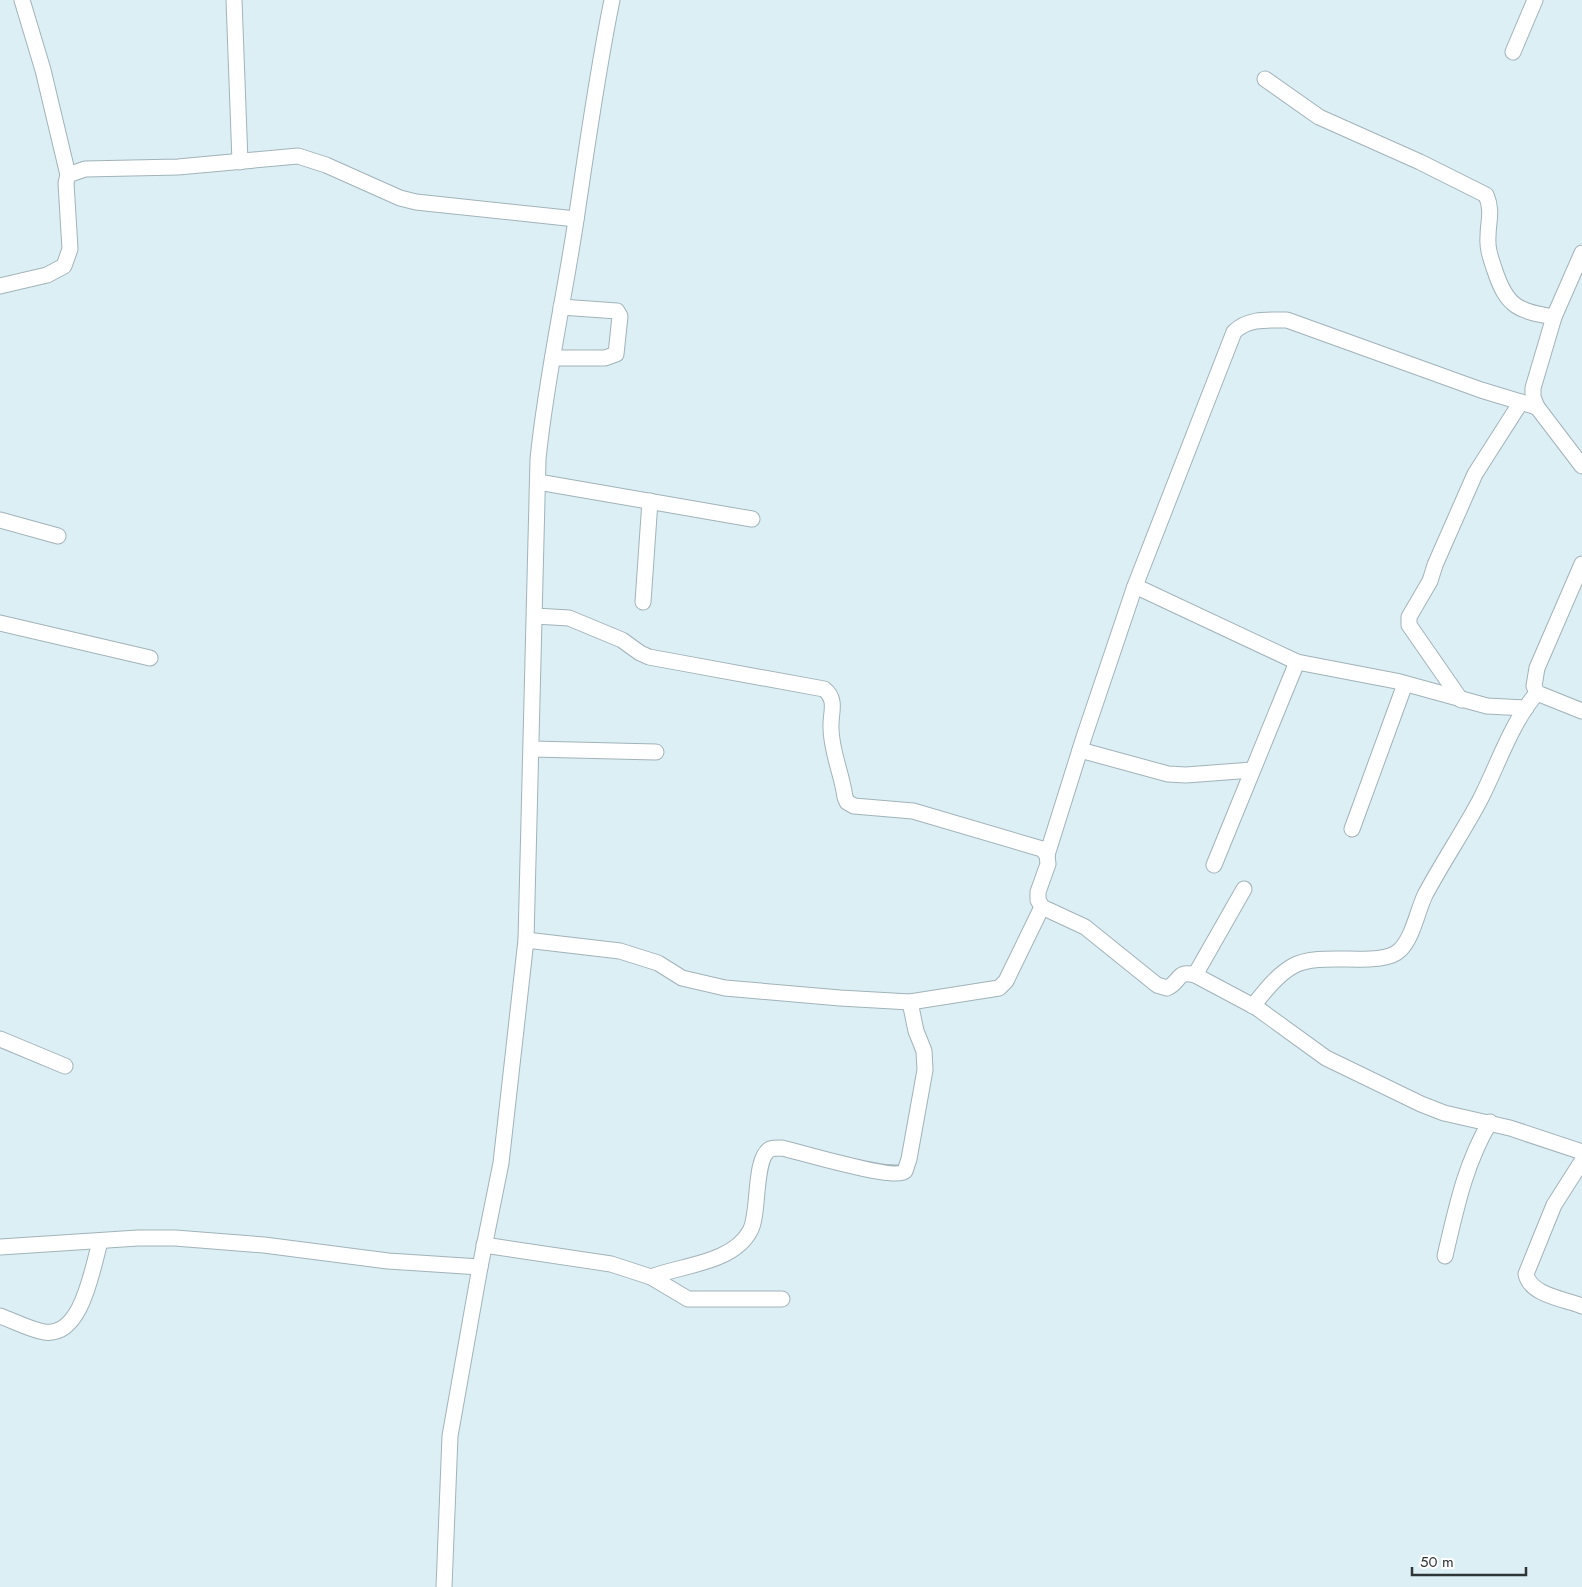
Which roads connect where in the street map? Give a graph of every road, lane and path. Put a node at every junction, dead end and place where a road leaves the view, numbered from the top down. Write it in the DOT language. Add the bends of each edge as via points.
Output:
graph roads {
  1 [pos="22,0"];
  2 [pos="234,0"];
  3 [pos="612,0"];
  4 [pos="1535,0"];
  5 [pos="1514,52"];
  6 [pos="1265,79"];
  7 [pos="240,162"];
  8 [pos="68,176"];
  9 [pos="576,219"];
  10 [pos="1582,253"];
  11 [pos="0,286"];
  12 [pos="561,307"];
  13 [pos="1554,317"];
  14 [pos="552,358"];
  15 [pos="1521,402"];
  16 [pos="1537,407"];
  17 [pos="1582,466"];
  18 [pos="538,482"];
  19 [pos="650,501"];
  20 [pos="752,519"];
  21 [pos="0,520"];
  22 [pos="58,536"];
  23 [pos="1582,564"];
  24 [pos="1135,586"];
  25 [pos="643,602"];
  26 [pos="535,616"];
  27 [pos="0,623"];
  28 [pos="150,658"];
  29 [pos="1297,662"];
  30 [pos="1405,684"];
  31 [pos="1538,693"];
  32 [pos="1461,700"];
  33 [pos="1526,708"];
  34 [pos="1582,711"];
  35 [pos="532,749"];
  36 [pos="1080,750"];
  37 [pos="656,752"];
  38 [pos="1252,770"];
  39 [pos="1352,829"];
  40 [pos="1047,855"];
  41 [pos="1214,864"];
  42 [pos="1244,889"];
  43 [pos="1042,907"];
  44 [pos="526,940"];
  45 [pos="1195,974"];
  46 [pos="910,1002"];
  47 [pos="1253,1006"];
  48 [pos="0,1039"];
  49 [pos="65,1066"];
  50 [pos="1490,1122"];
  51 [pos="1582,1152"];
  52 [pos="1582,1161"];
  53 [pos="100,1242"];
  54 [pos="484,1245"];
  55 [pos="0,1247"];
  56 [pos="1445,1256"];
  57 [pos="480,1267"];
  58 [pos="651,1277"];
  59 [pos="782,1300"];
  60 [pos="1582,1306"];
  61 [pos="0,1316"];
  62 [pos="444,1587"];
  1 -- 8 [label="street" via="43,70"];
  2 -- 7 [label="street"];
  3 -- 9 [label="street"];
  4 -- 5 [label="street"];
  6 -- 13 [label="street" via="1319,117 1486,195 1491,205 1488,251 1501,289 1517,306"];
  7 -- 8 [label="street" via="84,169"];
  7 -- 9 [label="street" via="298,156 416,202"];
  8 -- 11 [label="street" via="70,248 64,266 47,275"];
  9 -- 12 [label="street"];
  10 -- 13 [label="street"];
  12 -- 14 [label="street"];
  12 -- 14 [label="street" via="617,311 620,316 616,354 605,358"];
  13 -- 16 [label="street" via="1535,378 1533,397"];
  14 -- 18 [label="street" via="542,424"];
  15 -- 16 [label="street"];
  15 -- 24 [label="street" via="1287,320 1254,321 1241,325 1234,332"];
  15 -- 32 [label="street" via="1475,474 1430,581 1409,618 1409,625"];
  16 -- 17 [label="street"];
  18 -- 19 [label="street"];
  18 -- 26 [label="street"];
  19 -- 20 [label="street"];
  19 -- 25 [label="street"];
  21 -- 22 [label="street"];
  23 -- 31 [label="street" via="1538,668 1534,686"];
  24 -- 29 [label="street"];
  24 -- 36 [label="street"];
  26 -- 35 [label="street"];
  26 -- 40 [label="street" via="570,618 622,640 650,657 824,689 833,701 833,743 848,802 854,806 913,811 1031,845"];
  27 -- 28 [label="street"];
  29 -- 30 [label="street"];
  29 -- 38 [label="street"];
  30 -- 32 [label="street"];
  30 -- 39 [label="street"];
  31 -- 33 [label="street"];
  31 -- 34 [label="street"];
  32 -- 33 [label="street" via="1505,708"];
  33 -- 47 [label="street" via="1398,952 1389,957 1302,962 1284,973"];
  35 -- 37 [label="street"];
  35 -- 44 [label="street"];
  36 -- 38 [label="street" via="1168,774"];
  36 -- 40 [label="street"];
  38 -- 41 [label="street"];
  40 -- 43 [label="street" via="1048,864 1038,892"];
  42 -- 45 [label="street"];
  43 -- 45 [label="street" via="1085,927 1157,985 1168,988 1181,974"];
  43 -- 46 [label="street" via="1006,981 999,988"];
  44 -- 46 [label="street" via="620,950 658,963 682,978 704,985 830,998"];
  44 -- 54 [label="street" via="504,1139"];
  45 -- 47 [label="street"];
  46 -- 58 [label="street" via="924,1051 925,1070 905,1171 896,1175 782,1148 771,1149 759,1175 751,1230 739,1244 725,1254"];
  47 -- 50 [label="street" via="1339,1065 1431,1108"];
  48 -- 49 [label="street"];
  50 -- 51 [label="street"];
  50 -- 56 [label="street" via="1470,1160"];
  52 -- 60 [label="street" via="1554,1205 1526,1274 1530,1285 1538,1290"];
  53 -- 55 [label="street"];
  53 -- 57 [label="street" via="152,1238 221,1241 388,1261"];
  53 -- 61 [label="street" via="84,1296 70,1323 53,1332 43,1332"];
  54 -- 57 [label="street"];
  54 -- 58 [label="street" via="592,1259"];
  57 -- 62 [label="street" via="448,1450"];
  58 -- 59 [label="street" via="688,1299"];
}
